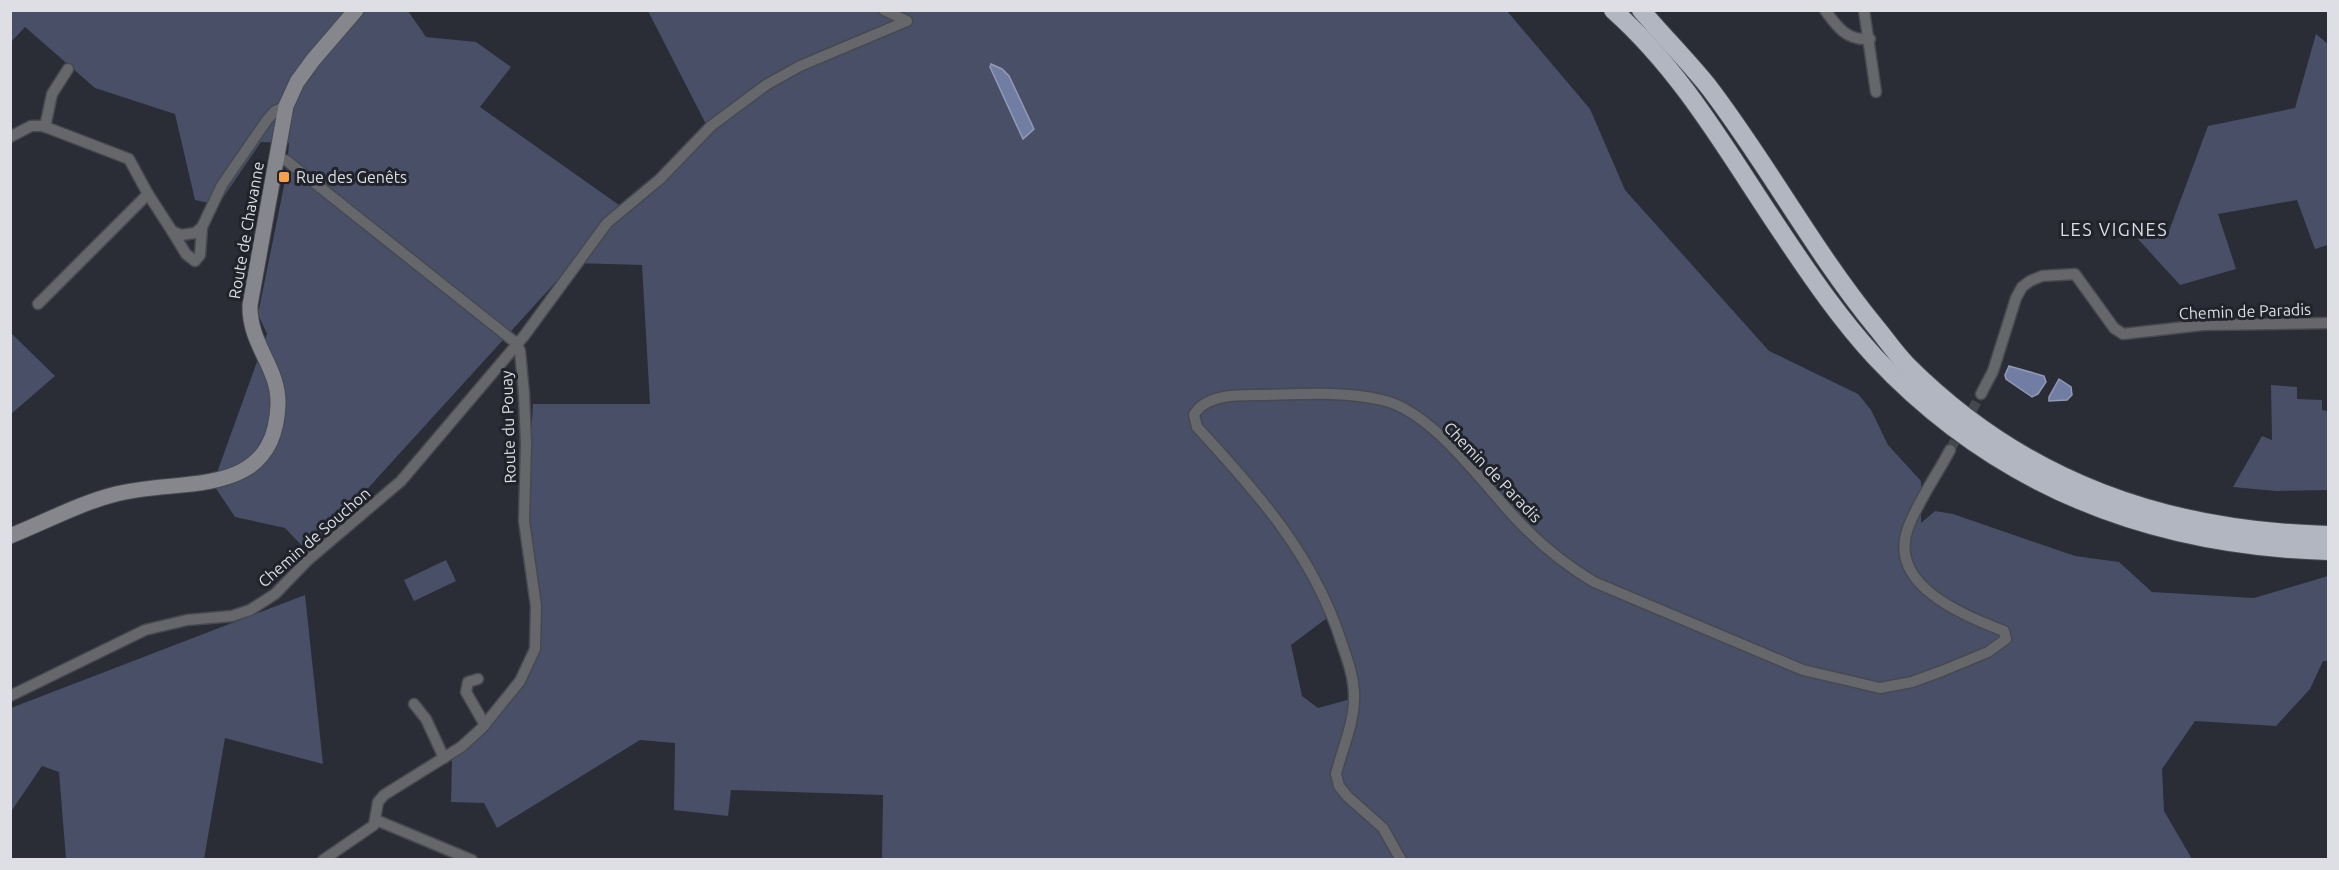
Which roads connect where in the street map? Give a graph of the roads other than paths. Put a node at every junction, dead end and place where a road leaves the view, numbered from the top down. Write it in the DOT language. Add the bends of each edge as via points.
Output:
graph roads {
  1 [pos="356,10"];
  2 [pos="884,10"];
  3 [pos="1613,10"];
  4 [pos="1641,10"];
  5 [pos="1825,10"];
  6 [pos="1864,10"];
  7 [pos="1869,39"];
  8 [pos="68,69"];
  9 [pos="1876,92"];
  10 [pos="286,106"];
  11 [pos="45,127"];
  12 [pos="10,136"];
  13 [pos="277,157"];
  14 [pos="148,195"];
  15 [pos="202,227"];
  16 [pos="172,231"];
  17 [pos="38,304"];
  18 [pos="2328,323"];
  19 [pos="516,343"];
  20 [pos="1981,394"];
  21 [pos="1950,450"];
  22 [pos="2328,535"];
  23 [pos="10,536"];
  24 [pos="2328,551"];
  25 [pos="478,679"];
  26 [pos="10,696"];
  27 [pos="414,704"];
  28 [pos="485,725"];
  29 [pos="444,758"];
  30 [pos="376,820"];
  31 [pos="323,860"];
  32 [pos="472,860"];
  33 [pos="1401,860"];
  1 -- 10 [label="main road, Route de Chavanne" via="313,60"];
  2 -- 19 [label="street, Chemin de Souchon" via="907,21 800,66 766,85 711,126 660,179 607,223"];
  3 -- 24 [label="highway" via="1694,101 1800,261 1854,332 1896,378 1952,426 2044,484 2144,525 2215,541"];
  4 -- 22 [label="highway" via="1707,86 1846,291 1906,365 1962,412 2020,454 2083,487 2147,510 2213,525 2279,534"];
  5 -- 7 [label="street" via="1850,37"];
  6 -- 7 [label="street"];
  7 -- 9 [label="street"];
  8 -- 11 [label="street" via="52,94"];
  10 -- 13 [label="main road, Route de Chavanne"];
  10 -- 15 [label="street" via="267,120 222,185"];
  11 -- 12 [label="street" via="31,126"];
  11 -- 14 [label="street" via="129,159"];
  13 -- 19 [label="street"];
  13 -- 23 [label="main road, Route de Chavanne" via="250,319 276,386 277,416 267,447 248,468 222,480 120,493"];
  14 -- 16 [label="street"];
  14 -- 17 [label="street"];
  15 -- 16 [label="street" via="182,235"];
  15 -- 16 [label="street" via="200,255 195,261 186,255"];
  18 -- 20 [label="street, Chemin de Paradis" via="2203,325 2123,334 2114,328 2074,274 2042,276 2030,281 2016,298"];
  19 -- 26 [label="street, Chemin de Souchon" via="401,481 308,560 275,594 232,616 187,620 145,630"];
  19 -- 28 [label="street, Route du Pouay" via="520,351 526,444 524,521 537,634 520,681"];
  21 -- 33 [label="street, Chemin de Paradis" via="1908,527 1905,555 1923,587 1948,605 2004,631 2006,639 1988,652 1942,671 1880,688 1803,670 1594,582 1569,567 1526,530 1455,450 1398,405 1356,396 1300,394 1242,395 1209,400 1199,406 1194,415 1197,427 1282,526 1313,573 1331,610 1354,698 1336,774 1339,786 1383,828"];
  25 -- 28 [label="street" via="468,682 466,692"];
  27 -- 29 [label="street" via="426,719"];
  28 -- 29 [label="street, Route du Pouay"];
  29 -- 30 [label="street, Route du Pouay" via="384,795 378,802"];
  30 -- 31 [label="street, Route du Pouay" via="369,831"];
  30 -- 32 [label="street"];
}
